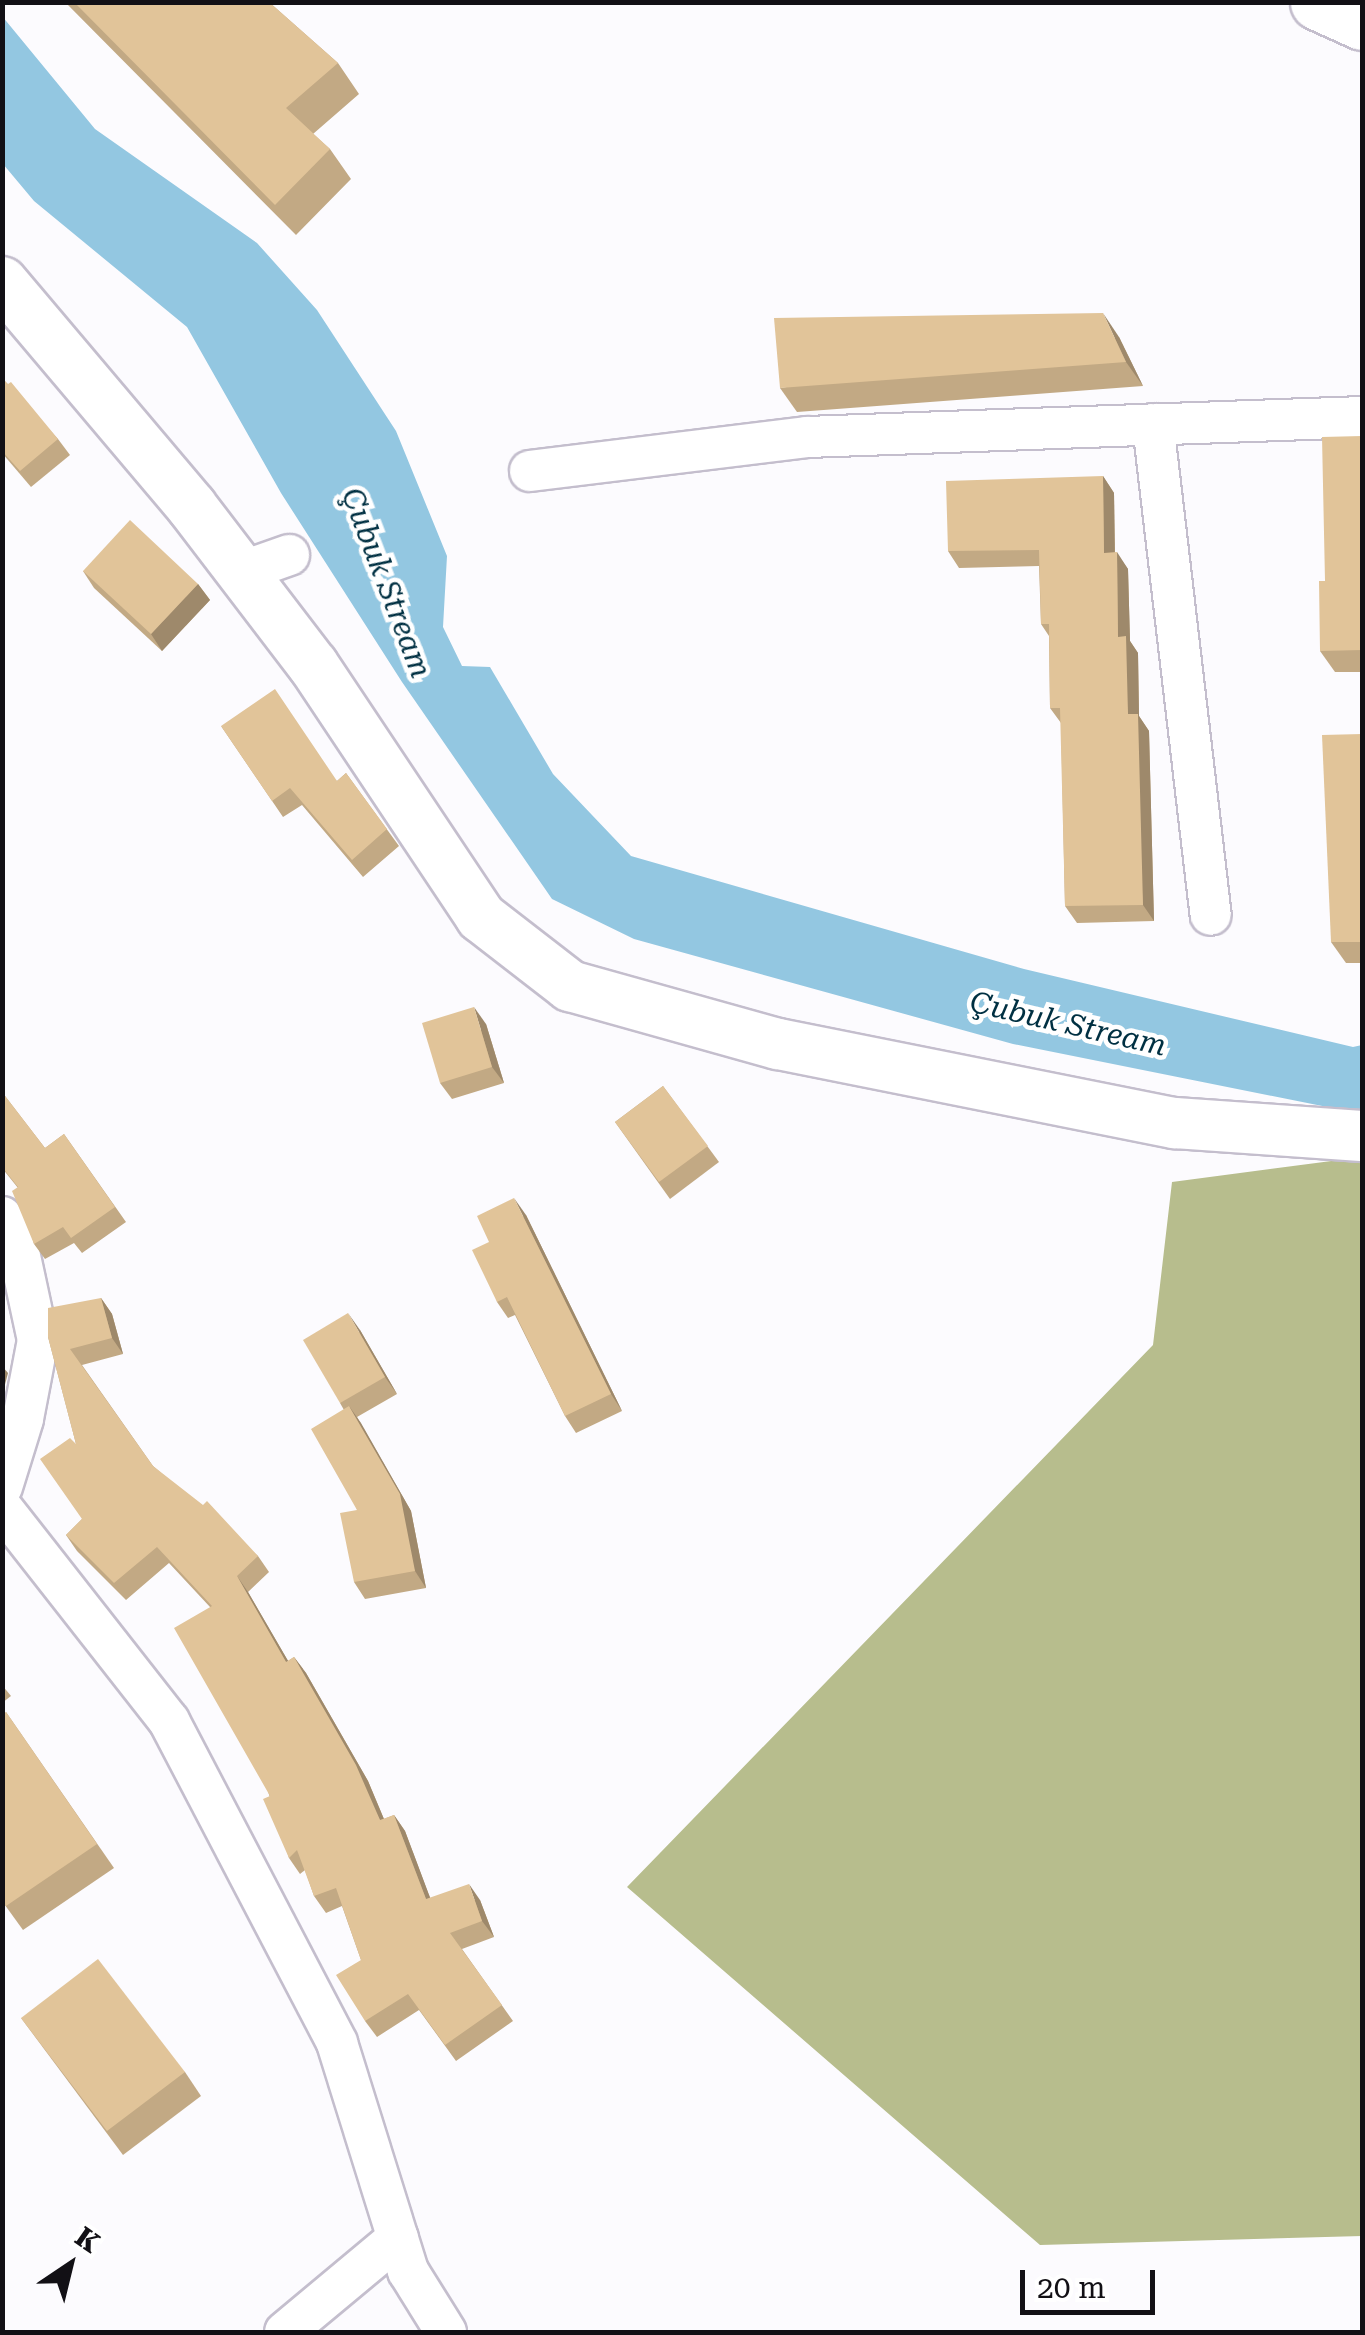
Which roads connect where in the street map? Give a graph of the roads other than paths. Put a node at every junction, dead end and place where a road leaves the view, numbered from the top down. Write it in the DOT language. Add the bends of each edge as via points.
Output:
graph roads {
  1 [pos="1318,2"];
  2 [pos="1362,22"];
  3 [pos="2,282"];
  4 [pos="1362,417"];
  5 [pos="1153,424"];
  6 [pos="530,471"];
  7 [pos="288,555"];
  8 [pos="242,572"];
  9 [pos="1211,915"];
  10 [pos="1362,1136"];
  11 [pos="2,1217"];
  12 [pos="2,1487"];
  13 [pos="2,1508"];
  14 [pos="398,2238"];
  15 [pos="284,2332"];
  16 [pos="446,2332"];
  1 -- 2 [label="highway"];
  3 -- 8 [label="street"];
  4 -- 5 [label="street"];
  5 -- 6 [label="street" via="807,437"];
  5 -- 9 [label="street"];
  7 -- 8 [label="street"];
  8 -- 10 [label="street" via="313,665 480,917 570,986 778,1044 1175,1123"];
  11 -- 12 [label="street" via="18,1247 38,1340"];
  13 -- 14 [label="street" via="169,1721 338,2043"];
  14 -- 15 [label="street"];
  14 -- 16 [label="street" via="408,2272"];
}
